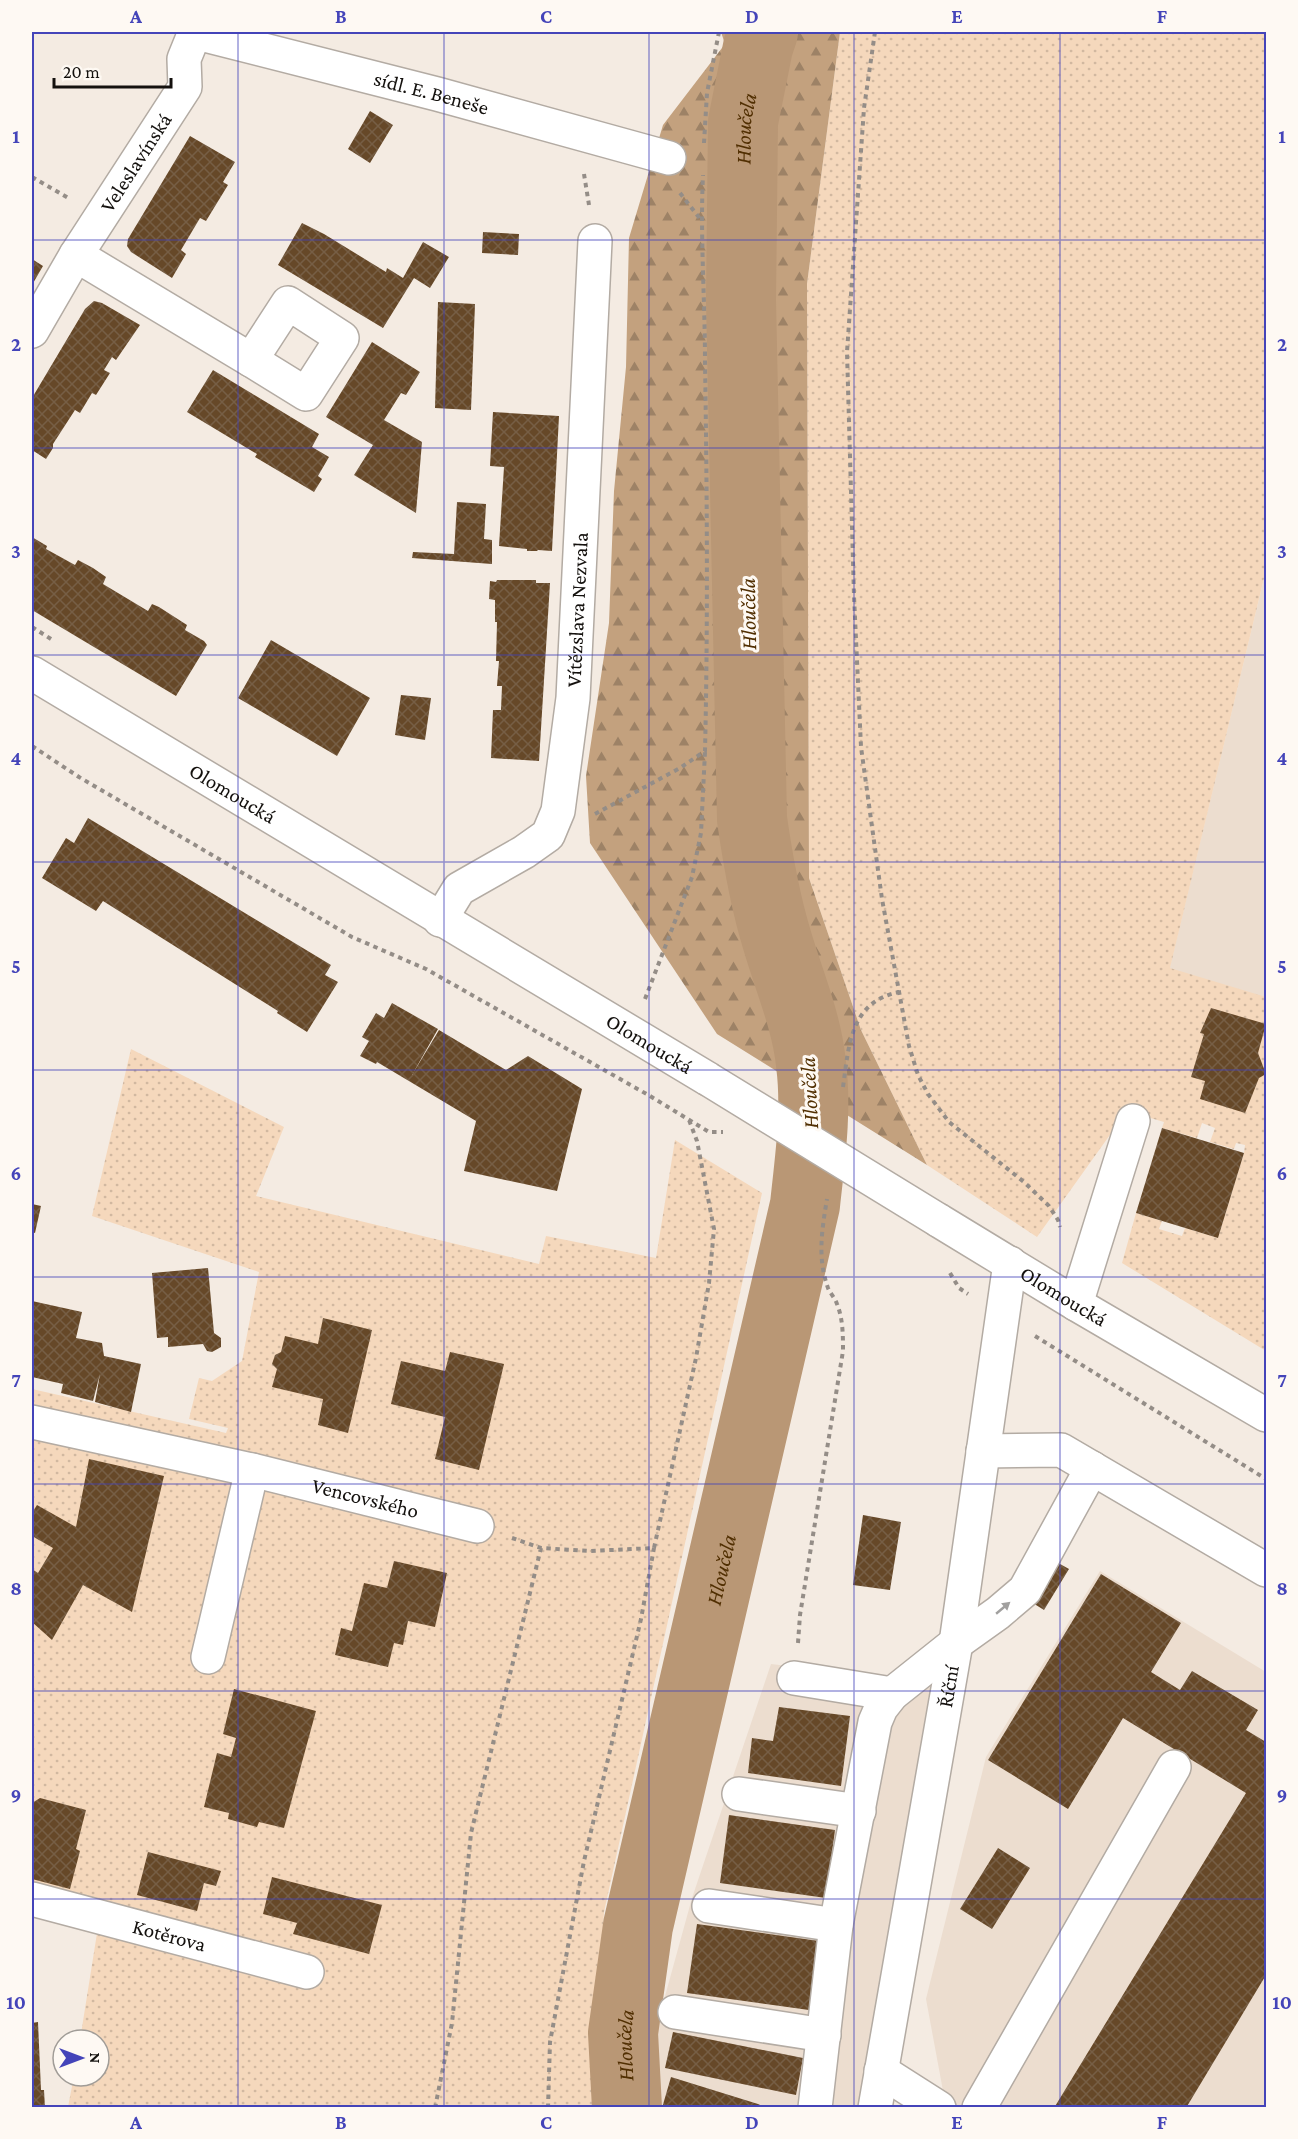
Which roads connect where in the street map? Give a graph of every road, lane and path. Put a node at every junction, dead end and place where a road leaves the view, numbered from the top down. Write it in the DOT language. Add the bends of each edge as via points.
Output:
graph roads {
  1 [pos="194,32"];
  2 [pos="719,32"];
  3 [pos="875,32"];
  4 [pos="576,133"];
  5 [pos="704,151"];
  6 [pos="669,158"];
  7 [pos="703,174"];
  8 [pos="32,177"];
  9 [pos="74,201"];
  10 [pos="596,241"];
  11 [pos="76,255"];
  12 [pos="32,331"];
  13 [pos="251,360"];
  14 [pos="32,673"];
  15 [pos="32,746"];
  16 [pos="705,751"];
  17 [pos="548,835"];
  18 [pos="440,920"];
  19 [pos="899,992"];
  20 [pos="644,1002"];
  21 [pos="843,1088"];
  22 [pos="689,1120"];
  23 [pos="1133,1121"];
  24 [pos="732,1132"];
  25 [pos="827,1199"];
  26 [pos="1010,1263"];
  27 [pos="949,1271"];
  28 [pos="1041,1283"];
  29 [pos="1076,1304"];
  30 [pos="1002,1315"];
  31 [pos="1266,1415"];
  32 [pos="32,1422"];
  33 [pos="982,1451"];
  34 [pos="1092,1468"];
  35 [pos="252,1470"];
  36 [pos="1266,1479"];
  37 [pos="477,1526"];
  38 [pos="540,1548"];
  39 [pos="654,1548"];
  40 [pos="1266,1570"];
  41 [pos="956,1643"];
  42 [pos="208,1657"];
  43 [pos="794,1678"];
  44 [pos="892,1694"];
  45 [pos="1173,1767"];
  46 [pos="739,1794"];
  47 [pos="859,1811"];
  48 [pos="32,1899"];
  49 [pos="709,1906"];
  50 [pos="836,1925"];
  51 [pos="307,1972"];
  52 [pos="675,2012"];
  53 [pos="824,2036"];
  54 [pos="881,2071"];
  55 [pos="435,2108"];
  56 [pos="548,2108"];
  57 [pos="815,2108"];
  58 [pos="875,2108"];
  59 [pos="939,2108"];
  60 [pos="979,2108"];
  1 -- 4 [label="street, sídl. E. Beneše"];
  1 -- 11 [label="street, Veleslavínská" via="184,58 185,87"];
  2 -- 5 [label="path" via="707,93"];
  3 -- 19 [label="path" via="864,108 847,352 861,747"];
  4 -- 6 [label="street, sídl. E. Beneše"];
  4 -- 10 [label="path"];
  7 -- 16 [label="path" via="708,589"];
  8 -- 9 [label="path"];
  10 -- 17 [label="street, Vítězslava Nezvala" via="573,698 558,811"];
  11 -- 12 [label="street, Veleslavínská"];
  11 -- 13 [label="street"];
  14 -- 18 [label="street, Olomoucká"];
  15 -- 22 [label="path" via="352,937 426,969"];
  16 -- 17 [label="path" via="610,808"];
  16 -- 20 [label="path" via="701,833 692,877"];
  17 -- 18 [label="street" via="459,889"];
  18 -- 26 [label="street, Olomoucká, bridge"];
  19 -- 21 [label="path" via="872,1002 855,1023"];
  19 -- 28 [label="path" via="918,1075 939,1110 1024,1182 1058,1220 1060,1247"];
  22 -- 24 [label="path" via="709,1132"];
  22 -- 39 [label="path" via="699,1150 714,1229 696,1358"];
  23 -- 29 [label="street"];
  25 -- 43 [label="path" via="820,1240 828,1289 843,1323 843,1351 800,1615"];
  26 -- 28 [label="street, Olomoucká"];
  26 -- 30 [label="street, Říční"];
  27 -- 30 [label="path" via="959,1288"];
  28 -- 29 [label="street, Olomoucká"];
  29 -- 31 [label="street, Olomoucká"];
  30 -- 33 [label="street, Říční"];
  30 -- 36 [label="path"];
  32 -- 35 [label="street, Vencovského"];
  33 -- 34 [label="street" via="1061,1450"];
  33 -- 41 [label="street, Říční"];
  34 -- 40 [label="street"];
  41 -- 34 [label="street, one-way" via="1025,1590"];
  35 -- 37 [label="street, Vencovského"];
  35 -- 42 [label="street"];
  37 -- 38 [label="path"];
  38 -- 39 [label="path"];
  38 -- 55 [label="path" via="471,1833 452,2023"];
  39 -- 56 [label="path" via="584,1861 550,2042"];
  41 -- 44 [label="street"];
  41 -- 54 [label="street, Říční"];
  43 -- 44 [label="street"];
  44 -- 47 [label="street" via="875,1722"];
  45 -- 60 [label="street"];
  46 -- 47 [label="street"];
  47 -- 50 [label="street"];
  48 -- 51 [label="street, Kotěrova"];
  49 -- 50 [label="street"];
  50 -- 53 [label="street"];
  52 -- 53 [label="street"];
  53 -- 57 [label="street"];
  54 -- 58 [label="street, Říční"];
  54 -- 59 [label="street"];
}
